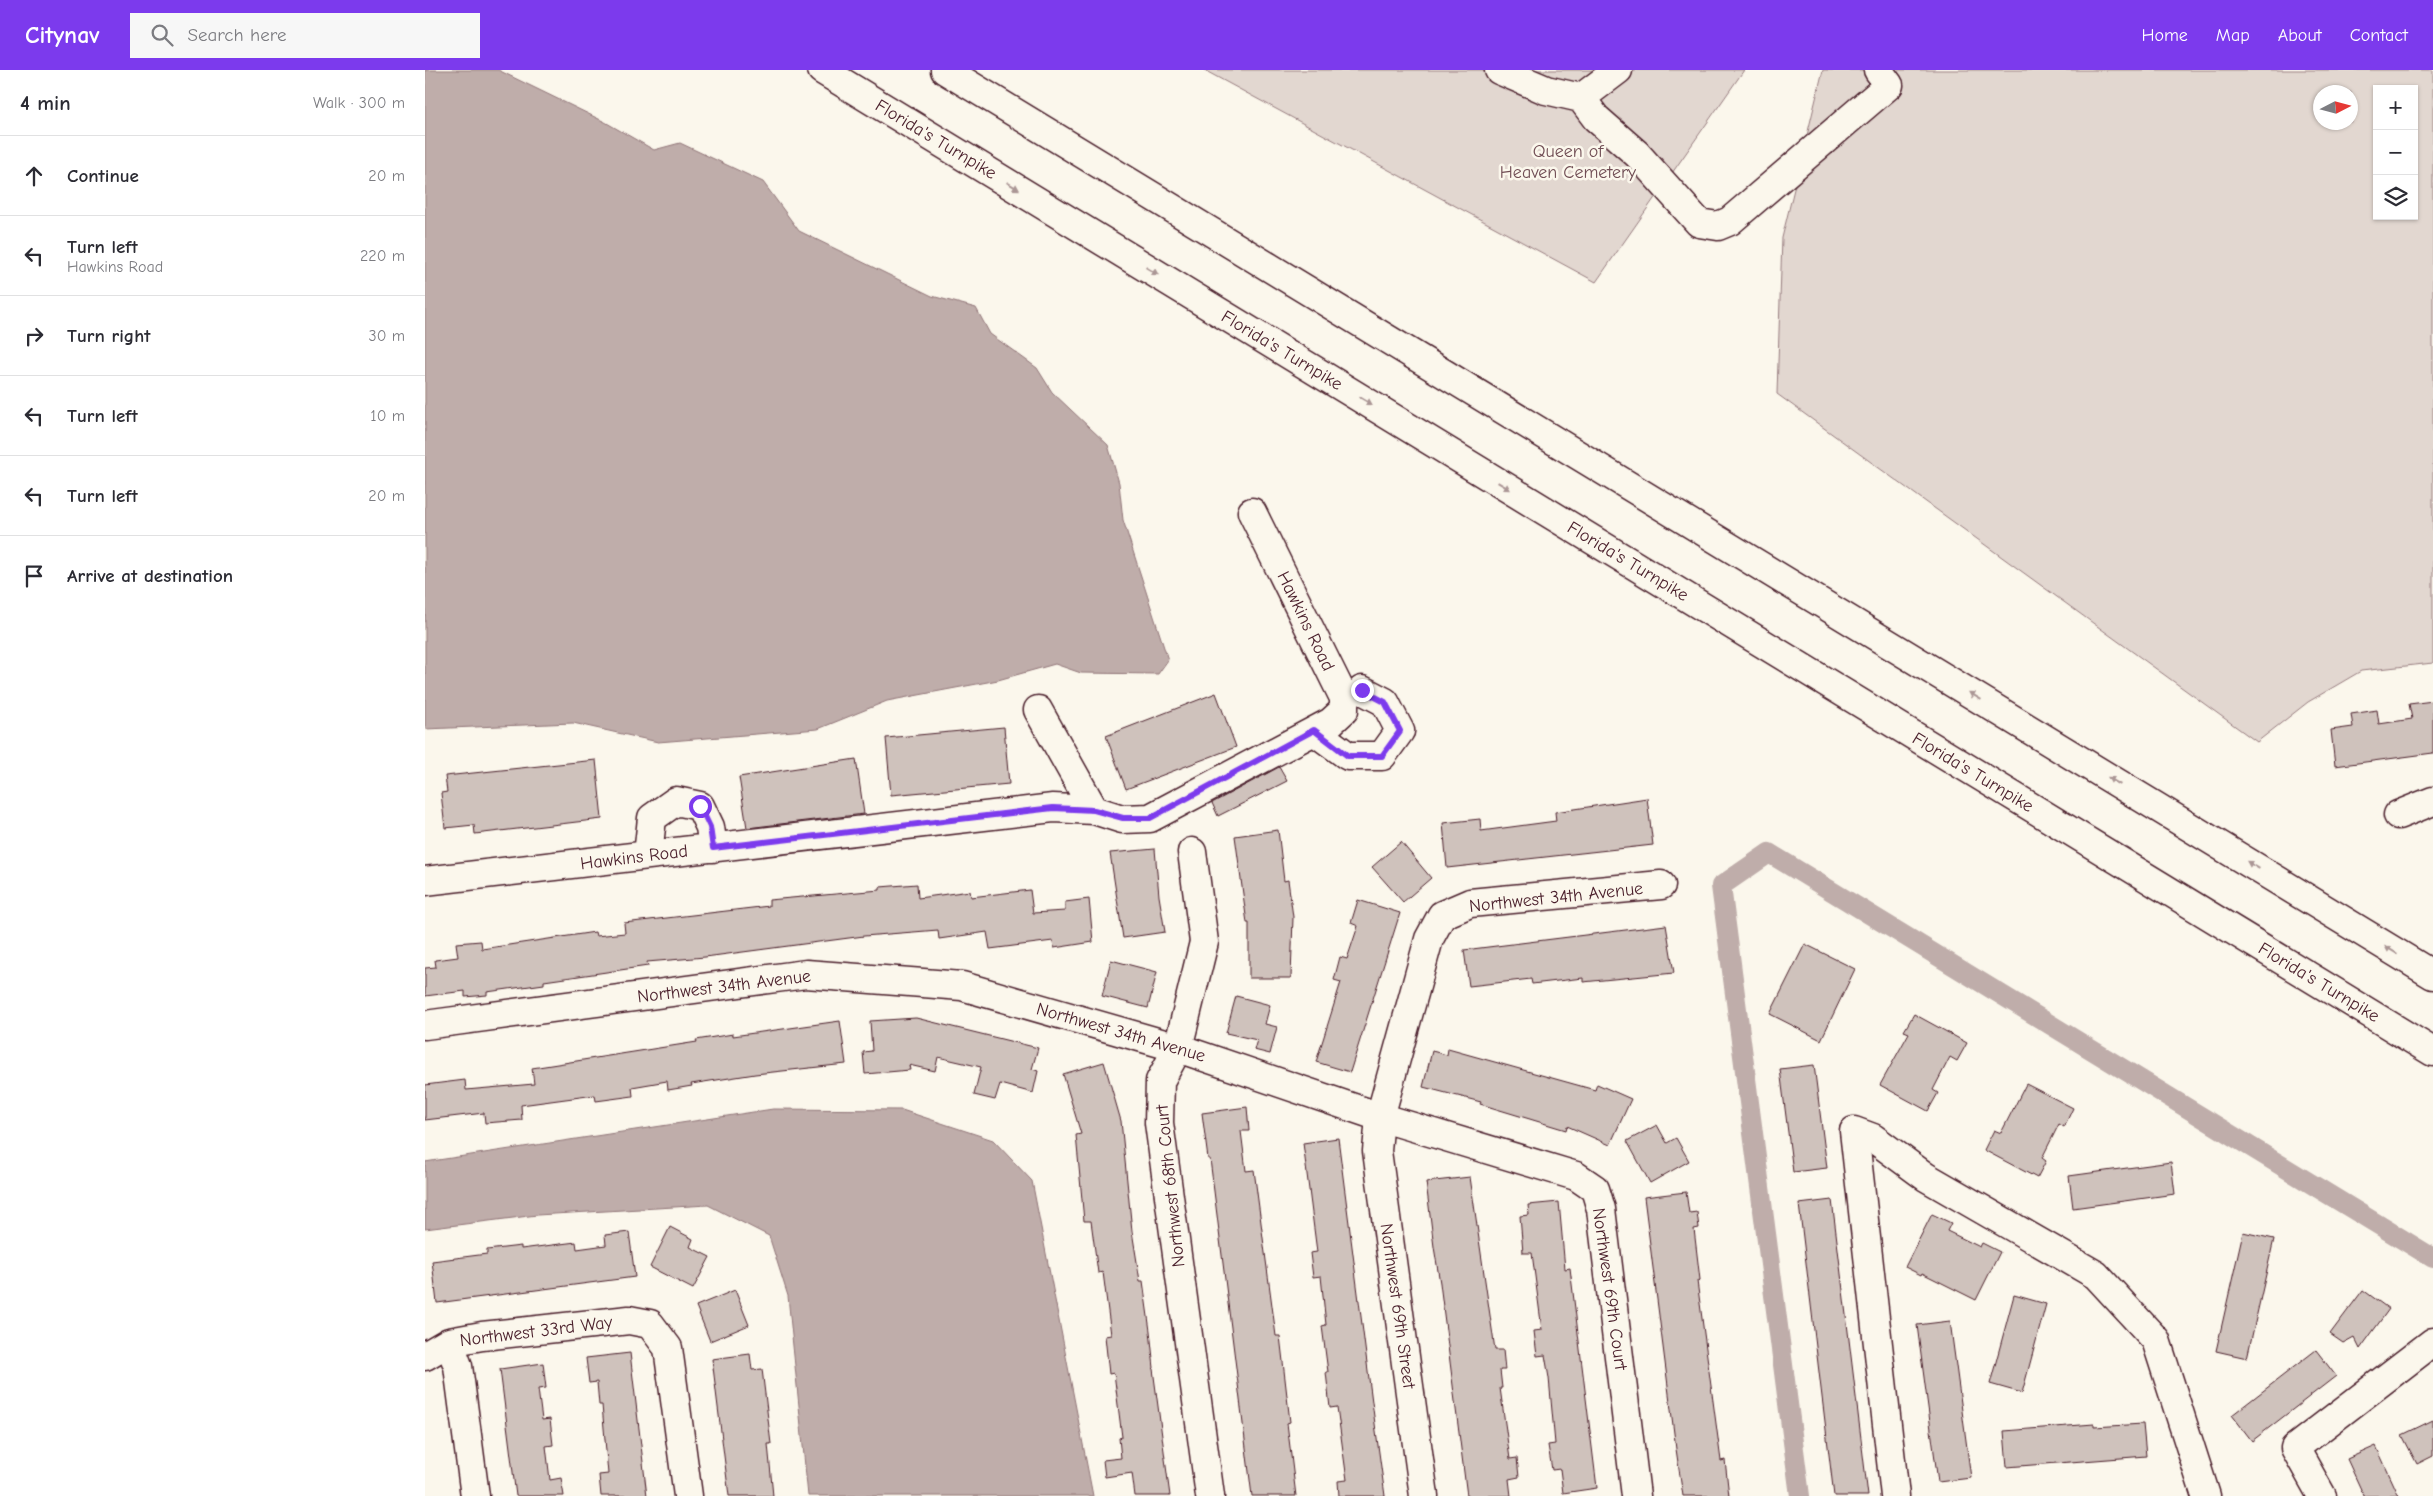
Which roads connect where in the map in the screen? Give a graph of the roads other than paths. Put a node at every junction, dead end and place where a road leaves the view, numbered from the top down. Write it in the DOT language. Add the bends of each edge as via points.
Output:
graph roads {
  1 [pos="822,70"];
  2 [pos="945,70"];
  3 [pos="1499,70"];
  4 [pos="1618,70"];
  5 [pos="1878,70"];
  6 [pos="1581,98"];
  7 [pos="1253,512"];
  8 [pos="1362,690"];
  9 [pos="1038,710"];
  10 [pos="1314,730"];
  11 [pos="2433,801"];
  12 [pos="1094,810"];
  13 [pos="2398,815"];
  14 [pos="713,848"];
  15 [pos="1192,852"];
  16 [pos="648,855"];
  17 [pos="425,881"];
  18 [pos="1661,886"];
  19 [pos="2433,975"];
  20 [pos="425,1025"];
  21 [pos="1178,1048"];
  22 [pos="2433,1052"];
  23 [pos="1380,1117"];
  24 [pos="449,1342"];
  25 [pos="2433,1342"];
  26 [pos="425,1356"];
  27 [pos="475,1496"];
  28 [pos="688,1496"];
  29 [pos="1210,1496"];
  30 [pos="1424,1496"];
  31 [pos="1637,1496"];
  32 [pos="1895,1496"];
  33 [pos="2206,1496"];
  34 [pos="2322,1496"];
  1 -- 22 [label="main road, Florida's Turnpike, one-way"];
  19 -- 2 [label="main road, one-way"];
  3 -- 6 [label="main road" via="1547,90"];
  4 -- 6 [label="main road"];
  5 -- 6 [label="main road" via="1889,85 1730,221 1718,226 1699,223 1637,154 1596,118"];
  7 -- 10 [label="main road, Hawkins Road" via="1344,698 1344,710 1331,722"];
  8 -- 10 [label="main road" via="1385,702 1400,731 1382,756 1348,756"];
  9 -- 12 [label="main road"];
  10 -- 12 [label="main road, Hawkins Road" via="1150,818 1123,818"];
  11 -- 13 [label="main road"];
  12 -- 14 [label="main road, Hawkins Road" via="1053,808"];
  14 -- 16 [label="main road, Hawkins Road"];
  14 -- 16 [label="main road" via="710,827 700,806 676,801 652,818"];
  15 -- 21 [label="main road, Northwest 68th Court" via="1205,942"];
  16 -- 17 [label="main road, Hawkins Road"];
  18 -- 23 [label="main road, Northwest 34th Avenue" via="1470,903 1442,915 1429,939"];
  20 -- 21 [label="main road, Northwest 34th Avenue" via="806,974 962,986"];
  21 -- 23 [label="main road, Northwest 34th Avenue"];
  21 -- 29 [label="main road, Northwest 68th Court" via="1160,1081 1159,1123"];
  23 -- 30 [label="main road, Northwest 69th Street" via="1377,1151"];
  23 -- 31 [label="main road, Northwest 69th Court" via="1576,1176 1595,1189 1601,1209"];
  24 -- 26 [label="main road, Northwest 33rd Way"];
  24 -- 27 [label="main road" via="458,1366"];
  24 -- 28 [label="main road, Northwest 33rd Way" via="629,1320 651,1324 668,1348"];
  25 -- 34 [label="main road" via="2295,1448"];
  32 -- 33 [label="main road" via="1854,1131 1873,1138 1926,1177 2096,1275 2156,1340"];
}
